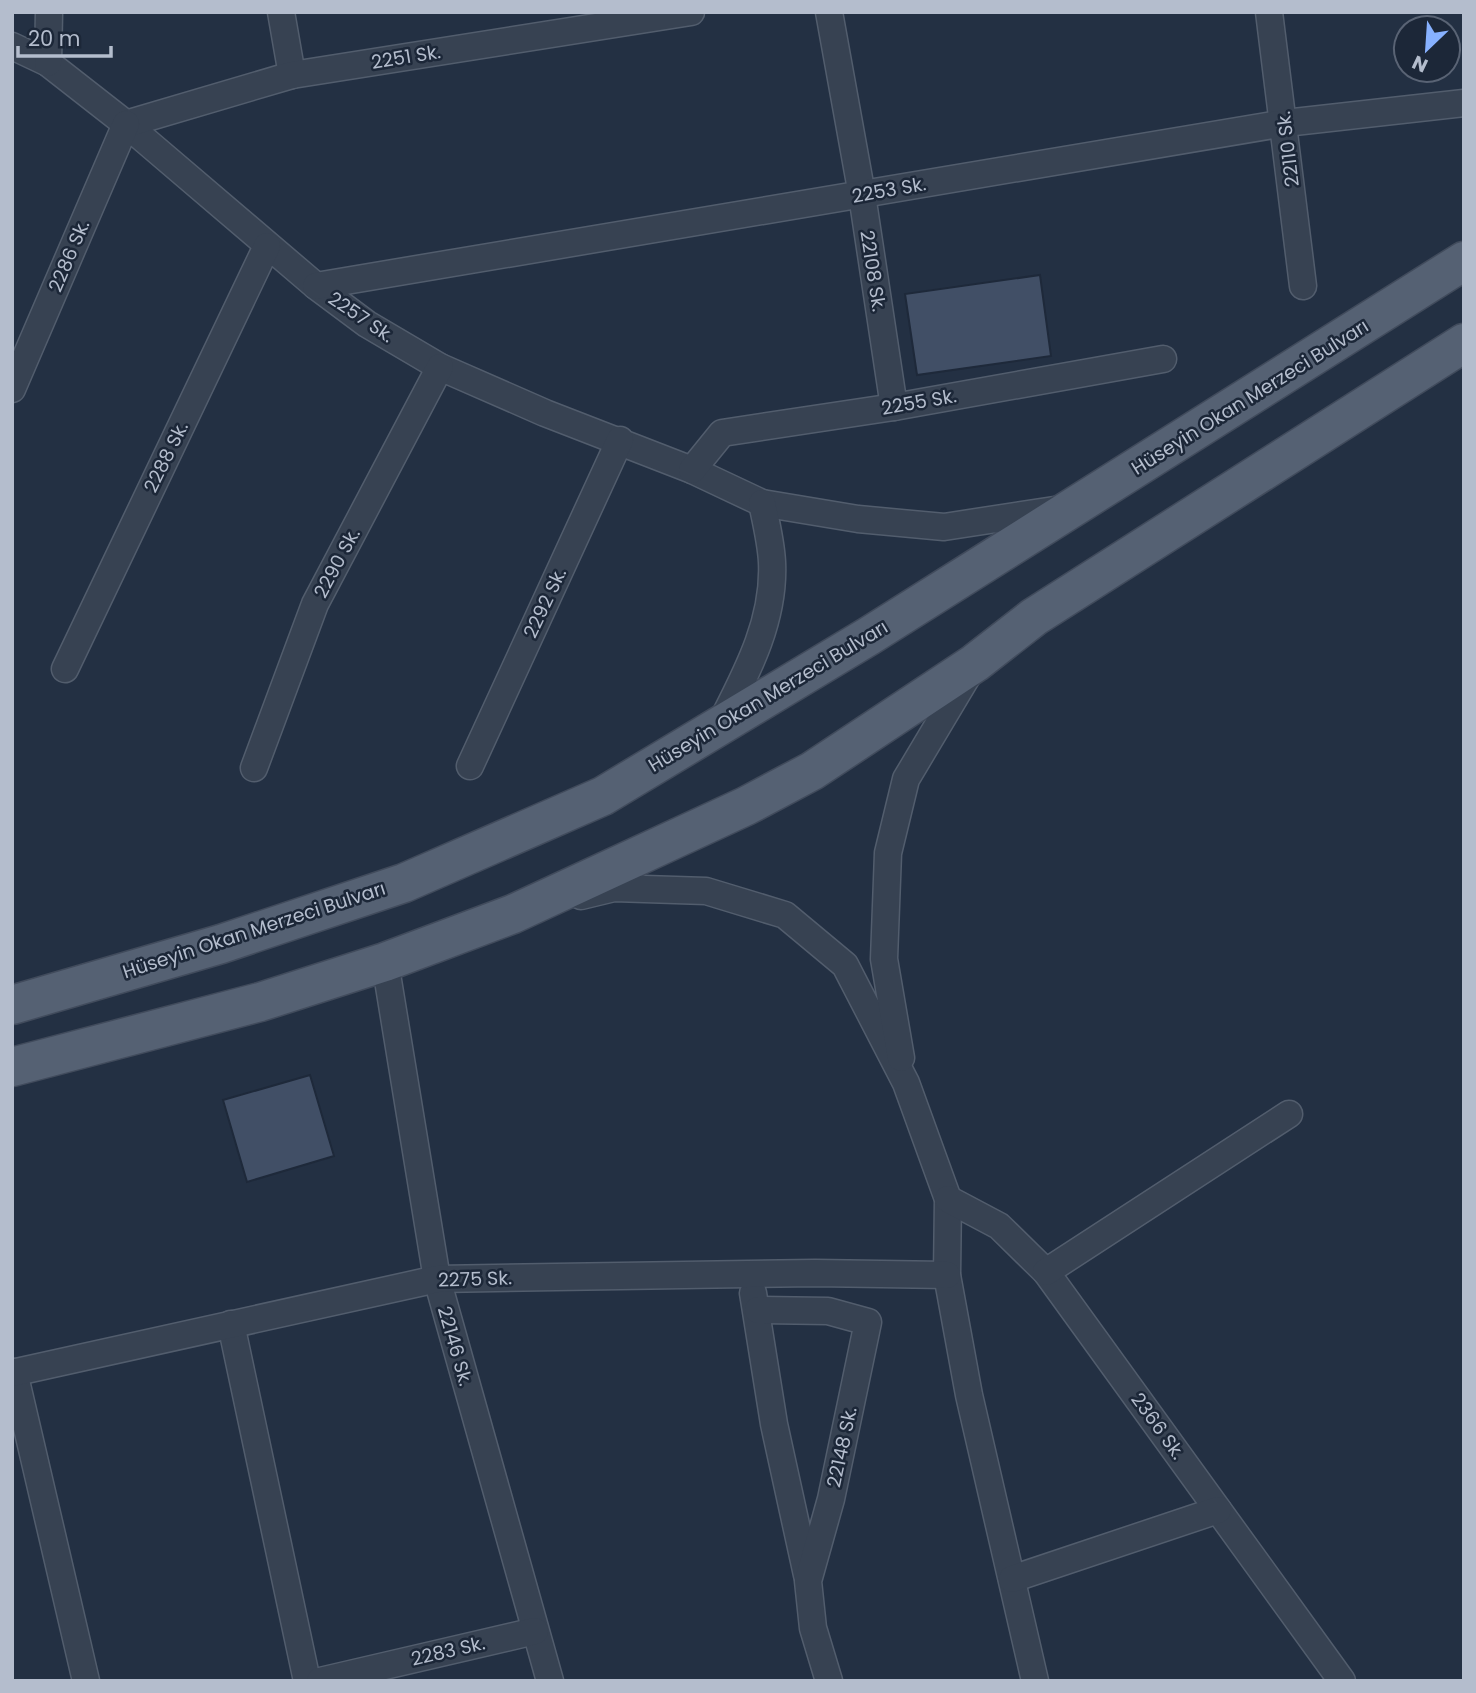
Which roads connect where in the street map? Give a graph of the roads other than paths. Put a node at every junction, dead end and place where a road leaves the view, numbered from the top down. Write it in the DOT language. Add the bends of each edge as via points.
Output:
graph roads {
  1 [pos="50,12"];
  2 [pos="281,12"];
  3 [pos="691,12"];
  4 [pos="829,12"];
  5 [pos="1269,12"];
  6 [pos="567,21"];
  7 [pos="12,46"];
  8 [pos="48,63"];
  9 [pos="292,75"];
  10 [pos="1464,103"];
  11 [pos="1285,123"];
  12 [pos="126,124"];
  13 [pos="862,195"];
  14 [pos="267,246"];
  15 [pos="1464,261"];
  16 [pos="316,286"];
  17 [pos="1303,286"];
  18 [pos="1464,343"];
  19 [pos="1163,359"];
  20 [pos="440,367"];
  21 [pos="12,389"];
  22 [pos="894,407"];
  23 [pos="620,440"];
  24 [pos="692,470"];
  25 [pos="762,503"];
  26 [pos="1076,507"];
  27 [pos="975,663"];
  28 [pos="65,669"];
  29 [pos="719,727"];
  30 [pos="470,766"];
  31 [pos="254,768"];
  32 [pos="513,914"];
  33 [pos="385,962"];
  34 [pos="12,1005"];
  35 [pos="12,1067"];
  36 [pos="905,1083"];
  37 [pos="1289,1114"];
  38 [pos="948,1199"];
  39 [pos="1046,1272"];
  40 [pos="747,1275"];
  41 [pos="947,1275"];
  42 [pos="436,1279"];
  43 [pos="758,1310"];
  44 [pos="232,1324"];
  45 [pos="13,1372"];
  46 [pos="1218,1510"];
  47 [pos="808,1580"];
  48 [pos="1012,1580"];
  49 [pos="535,1631"];
  50 [pos="86,1681"];
  51 [pos="307,1681"];
  52 [pos="320,1681"];
  53 [pos="550,1681"];
  54 [pos="829,1681"];
  55 [pos="1035,1681"];
  56 [pos="1342,1681"];
  1 -- 8 [label="street"];
  2 -- 9 [label="street"];
  3 -- 6 [label="street, 2251 Sk."];
  4 -- 13 [label="street, 22108 Sk."];
  5 -- 11 [label="street, 22110 Sk."];
  6 -- 9 [label="street, 2251 Sk."];
  7 -- 8 [label="street, 2257 Sk."];
  8 -- 12 [label="street, 2257 Sk."];
  9 -- 12 [label="street, 2251 Sk."];
  10 -- 11 [label="street, 2253 Sk."];
  11 -- 13 [label="street, 2253 Sk."];
  11 -- 17 [label="street, 22110 Sk."];
  12 -- 14 [label="street, 2257 Sk."];
  12 -- 21 [label="street, 2286 Sk."];
  13 -- 16 [label="street, 2253 Sk."];
  13 -- 22 [label="street, 22108 Sk."];
  14 -- 16 [label="street, 2257 Sk."];
  14 -- 28 [label="street, 2288 Sk."];
  15 -- 26 [label="main road, Hüseyin Okan Merzeci Bulvarı"];
  16 -- 20 [label="street, 2257 Sk." via="367,324"];
  18 -- 27 [label="main road" via="1034,617"];
  19 -- 22 [label="street, 2255 Sk."];
  20 -- 23 [label="street, 2257 Sk."];
  20 -- 31 [label="street, 2290 Sk." via="315,604"];
  22 -- 24 [label="street, 2255 Sk." via="722,433"];
  23 -- 24 [label="street, 2257 Sk."];
  23 -- 30 [label="street, 2292 Sk."];
  24 -- 25 [label="street, 2257 Sk."];
  25 -- 26 [label="street, 2257 Sk." via="944,527"];
  25 -- 29 [label="street" via="772,562 768,609 753,662"];
  26 -- 29 [label="main road, Hüseyin Okan Merzeci Bulvarı"];
  27 -- 32 [label="main road" via="812,771"];
  27 -- 36 [label="street" via="906,779 888,853 884,959"];
  29 -- 34 [label="main road, Hüseyin Okan Merzeci Bulvarı" via="603,796 404,883 221,944"];
  32 -- 33 [label="main road"];
  32 -- 36 [label="street" via="614,888 706,891 785,915 845,965"];
  33 -- 35 [label="main road" via="260,1002"];
  33 -- 42 [label="street, 22146 Sk."];
  36 -- 38 [label="street"];
  37 -- 39 [label="street"];
  38 -- 39 [label="street, 2366 Sk." via="999,1226"];
  38 -- 41 [label="street"];
  39 -- 46 [label="street, 2366 Sk."];
  40 -- 41 [label="street, 2275 Sk."];
  40 -- 42 [label="street, 2275 Sk."];
  40 -- 43 [label="street"];
  41 -- 48 [label="street"];
  42 -- 44 [label="street, 2275 Sk."];
  42 -- 49 [label="street, 22146 Sk."];
  43 -- 47 [label="street" via="774,1424"];
  43 -- 47 [label="street, 22148 Sk." via="828,1311 868,1322 831,1499"];
  44 -- 45 [label="street, 2275 Sk."];
  44 -- 51 [label="street"];
  45 -- 50 [label="street"];
  46 -- 48 [label="street"];
  46 -- 56 [label="street, 2366 Sk."];
  47 -- 54 [label="street, 22148 Sk." via="813,1628"];
  48 -- 55 [label="street"];
  49 -- 52 [label="street, 2283 Sk."];
  49 -- 53 [label="street, 22146 Sk."];
}
